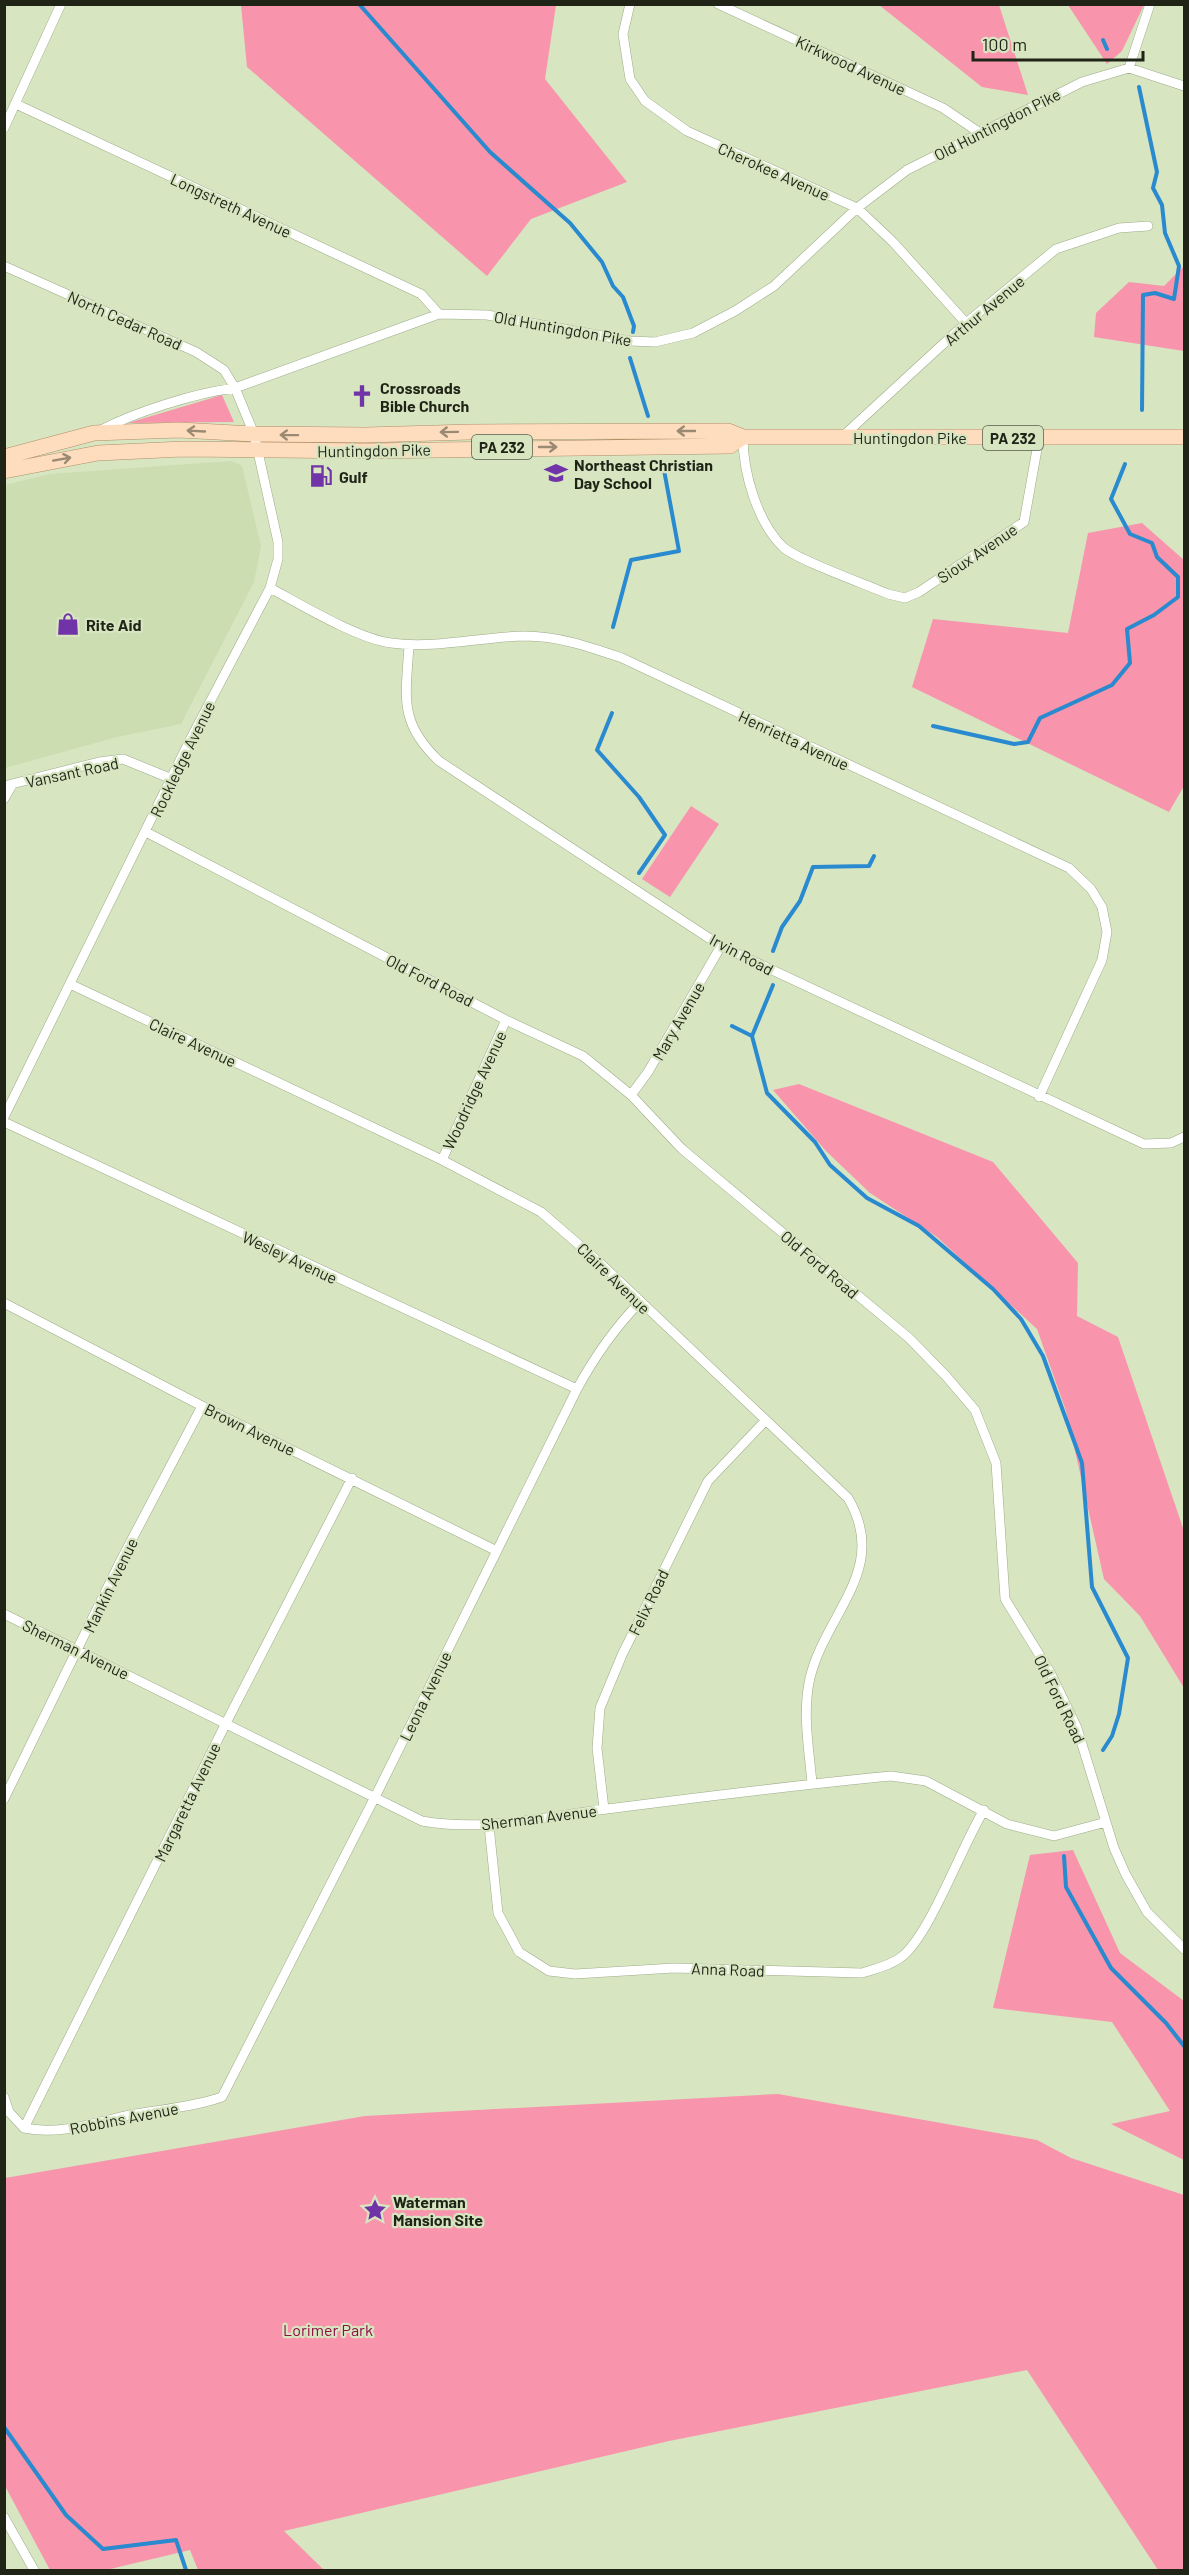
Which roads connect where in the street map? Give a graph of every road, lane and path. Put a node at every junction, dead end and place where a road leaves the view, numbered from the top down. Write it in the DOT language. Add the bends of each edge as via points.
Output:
graph roads {
  1 [pos="61,4"];
  2 [pos="630,4"];
  3 [pos="718,4"];
  4 [pos="1150,4"];
  5 [pos="1129,68"];
  6 [pos="1185,86"];
  7 [pos="16,104"];
  8 [pos="4,128"];
  9 [pos="980,133"];
  10 [pos="857,208"];
  11 [pos="1148,226"];
  12 [pos="4,266"];
  13 [pos="439,314"];
  14 [pos="966,323"];
  15 [pos="235,388"];
  16 [pos="94,433"];
  17 [pos="254,434"];
  18 [pos="743,437"];
  19 [pos="842,437"];
  20 [pos="1185,437"];
  21 [pos="1039,438"];
  22 [pos="258,451"];
  23 [pos="4,456"];
  24 [pos="4,471"];
  25 [pos="270,588"];
  26 [pos="409,645"];
  27 [pos="172,779"];
  28 [pos="8,786"];
  29 [pos="4,799"];
  30 [pos="146,832"];
  31 [pos="721,946"];
  32 [pos="70,984"];
  33 [pos="506,1020"];
  34 [pos="631,1095"];
  35 [pos="1039,1097"];
  36 [pos="4,1117"];
  37 [pos="4,1122"];
  38 [pos="1185,1137"];
  39 [pos="442,1160"];
  40 [pos="639,1303"];
  41 [pos="4,1304"];
  42 [pos="577,1389"];
  43 [pos="202,1406"];
  44 [pos="765,1421"];
  45 [pos="352,1478"];
  46 [pos="497,1551"];
  47 [pos="4,1614"];
  48 [pos="79,1650"];
  49 [pos="226,1723"];
  50 [pos="812,1784"];
  51 [pos="374,1799"];
  52 [pos="4,1800"];
  53 [pos="604,1809"];
  54 [pos="984,1810"];
  55 [pos="1106,1822"];
  56 [pos="489,1826"];
  57 [pos="1185,1949"];
  58 [pos="4,2097"];
  59 [pos="222,2097"];
  60 [pos="24,2128"];
  61 [pos="4,2517"];
  62 [pos="34,2571"];
  1 -- 7 [label="street"];
  2 -- 10 [label="street, Cherokee Avenue" via="624,45 630,79 645,101 687,131"];
  3 -- 9 [label="street, Kirkwood Avenue" via="943,108"];
  4 -- 5 [label="street"];
  5 -- 6 [label="street"];
  5 -- 9 [label="street, Old Huntingdon Pike" via="1082,82"];
  7 -- 8 [label="street"];
  7 -- 13 [label="street, Longstreth Avenue" via="421,294"];
  9 -- 10 [label="street, Old Huntingdon Pike" via="907,170"];
  10 -- 13 [label="street, Old Huntingdon Pike" via="774,286 693,333 655,342 630,341 487,315"];
  10 -- 14 [label="street, Cherokee Avenue"];
  11 -- 14 [label="street, Arthur Avenue" via="1119,228 1056,249"];
  12 -- 15 [label="street, North Cedar Road" via="196,352 224,370"];
  13 -- 15 [label="street, Old Huntingdon Pike"];
  14 -- 19 [label="street, Arthur Avenue"];
  15 -- 16 [label="street, Old Huntingdon Pike" via="115,422"];
  15 -- 17 [label="street, Rockledge Avenue"];
  17 -- 16 [label="main road, Huntingdon Pike / PA 232, one-way" via="179,430"];
  16 -- 23 [label="main road, Huntingdon Pike / PA 232"];
  18 -- 17 [label="main road, Huntingdon Pike / PA 232, one-way" via="728,431"];
  17 -- 22 [label="street, Rockledge Avenue"];
  18 -- 19 [label="main road, Huntingdon Pike / PA 232"];
  18 -- 21 [label="street, Sioux Avenue" via="745,471 756,502 784,548 905,598 1024,522"];
  22 -- 18 [label="main road, Huntingdon Pike / PA 232, one-way" via="730,446"];
  19 -- 21 [label="main road, Huntingdon Pike / PA 232"];
  20 -- 21 [label="main road, Huntingdon Pike / PA 232"];
  24 -- 22 [label="main road, Huntingdon Pike / PA 232, one-way" via="98,453"];
  22 -- 25 [label="street, Rockledge Avenue" via="278,542"];
  25 -- 26 [label="street, Henrietta Avenue" via="358,632 388,643"];
  25 -- 27 [label="street, Rockledge Avenue"];
  26 -- 31 [label="street, Irvin Road" via="406,703 410,725 431,753"];
  26 -- 35 [label="street, Henrietta Avenue" via="526,636 572,641 622,658 1069,868 1091,889 1102,907 1107,932 1102,960"];
  27 -- 28 [label="street, Vansant Road" via="123,759"];
  27 -- 30 [label="street, Rockledge Avenue"];
  28 -- 29 [label="street"];
  30 -- 32 [label="street, Rockledge Avenue"];
  30 -- 33 [label="street, Old Ford Road"];
  31 -- 34 [label="street, Mary Avenue"];
  31 -- 35 [label="street, Irvin Road"];
  32 -- 36 [label="street, Rockledge Avenue"];
  32 -- 39 [label="street, Claire Avenue"];
  33 -- 34 [label="street, Old Ford Road" via="583,1056"];
  33 -- 39 [label="street, Woodridge Avenue"];
  34 -- 55 [label="street, Old Ford Road" via="682,1149 909,1338 975,1410 996,1463 1005,1599 1050,1672 1077,1728"];
  35 -- 38 [label="street, Irvin Road" via="1144,1144 1171,1143"];
  37 -- 42 [label="street, Wesley Avenue"];
  39 -- 40 [label="street, Claire Avenue" via="541,1212"];
  40 -- 42 [label="street, Leona Avenue" via="598,1351"];
  40 -- 44 [label="street, Claire Avenue"];
  41 -- 43 [label="street, Brown Avenue"];
  42 -- 46 [label="street, Leona Avenue"];
  43 -- 45 [label="street, Brown Avenue"];
  43 -- 48 [label="street, Mankin Avenue" via="120,1562"];
  44 -- 50 [label="street, Claire Avenue" via="848,1498 864,1542 859,1572 811,1676 807,1709"];
  44 -- 53 [label="street, Felix Road" via="708,1481 600,1708 597,1748"];
  45 -- 46 [label="street, Brown Avenue"];
  45 -- 49 [label="street, Margaretta Avenue"];
  46 -- 51 [label="street, Leona Avenue"];
  47 -- 48 [label="street, Sherman Avenue"];
  48 -- 49 [label="street, Sherman Avenue"];
  48 -- 52 [label="street, Mankin Avenue"];
  49 -- 51 [label="street, Sherman Avenue"];
  49 -- 60 [label="street, Margaretta Avenue"];
  50 -- 53 [label="street, Sherman Avenue"];
  50 -- 54 [label="street, Sherman Avenue" via="891,1776 926,1781"];
  51 -- 56 [label="street, Sherman Avenue" via="422,1821"];
  51 -- 59 [label="street, Leona Avenue"];
  53 -- 56 [label="street, Sherman Avenue"];
  54 -- 55 [label="street, Sherman Avenue" via="1007,1824 1054,1836"];
  54 -- 56 [label="street, Anna Road" via="920,1936 902,1957 862,1973 674,1968 575,1974 549,1971 519,1952 498,1913"];
  55 -- 57 [label="street, Old Ford Road" via="1126,1875 1147,1911"];
  58 -- 60 [label="street" via="9,2112"];
  59 -- 60 [label="street, Robbins Avenue" via="65,2130"];
  61 -- 62 [label="street"];
}
